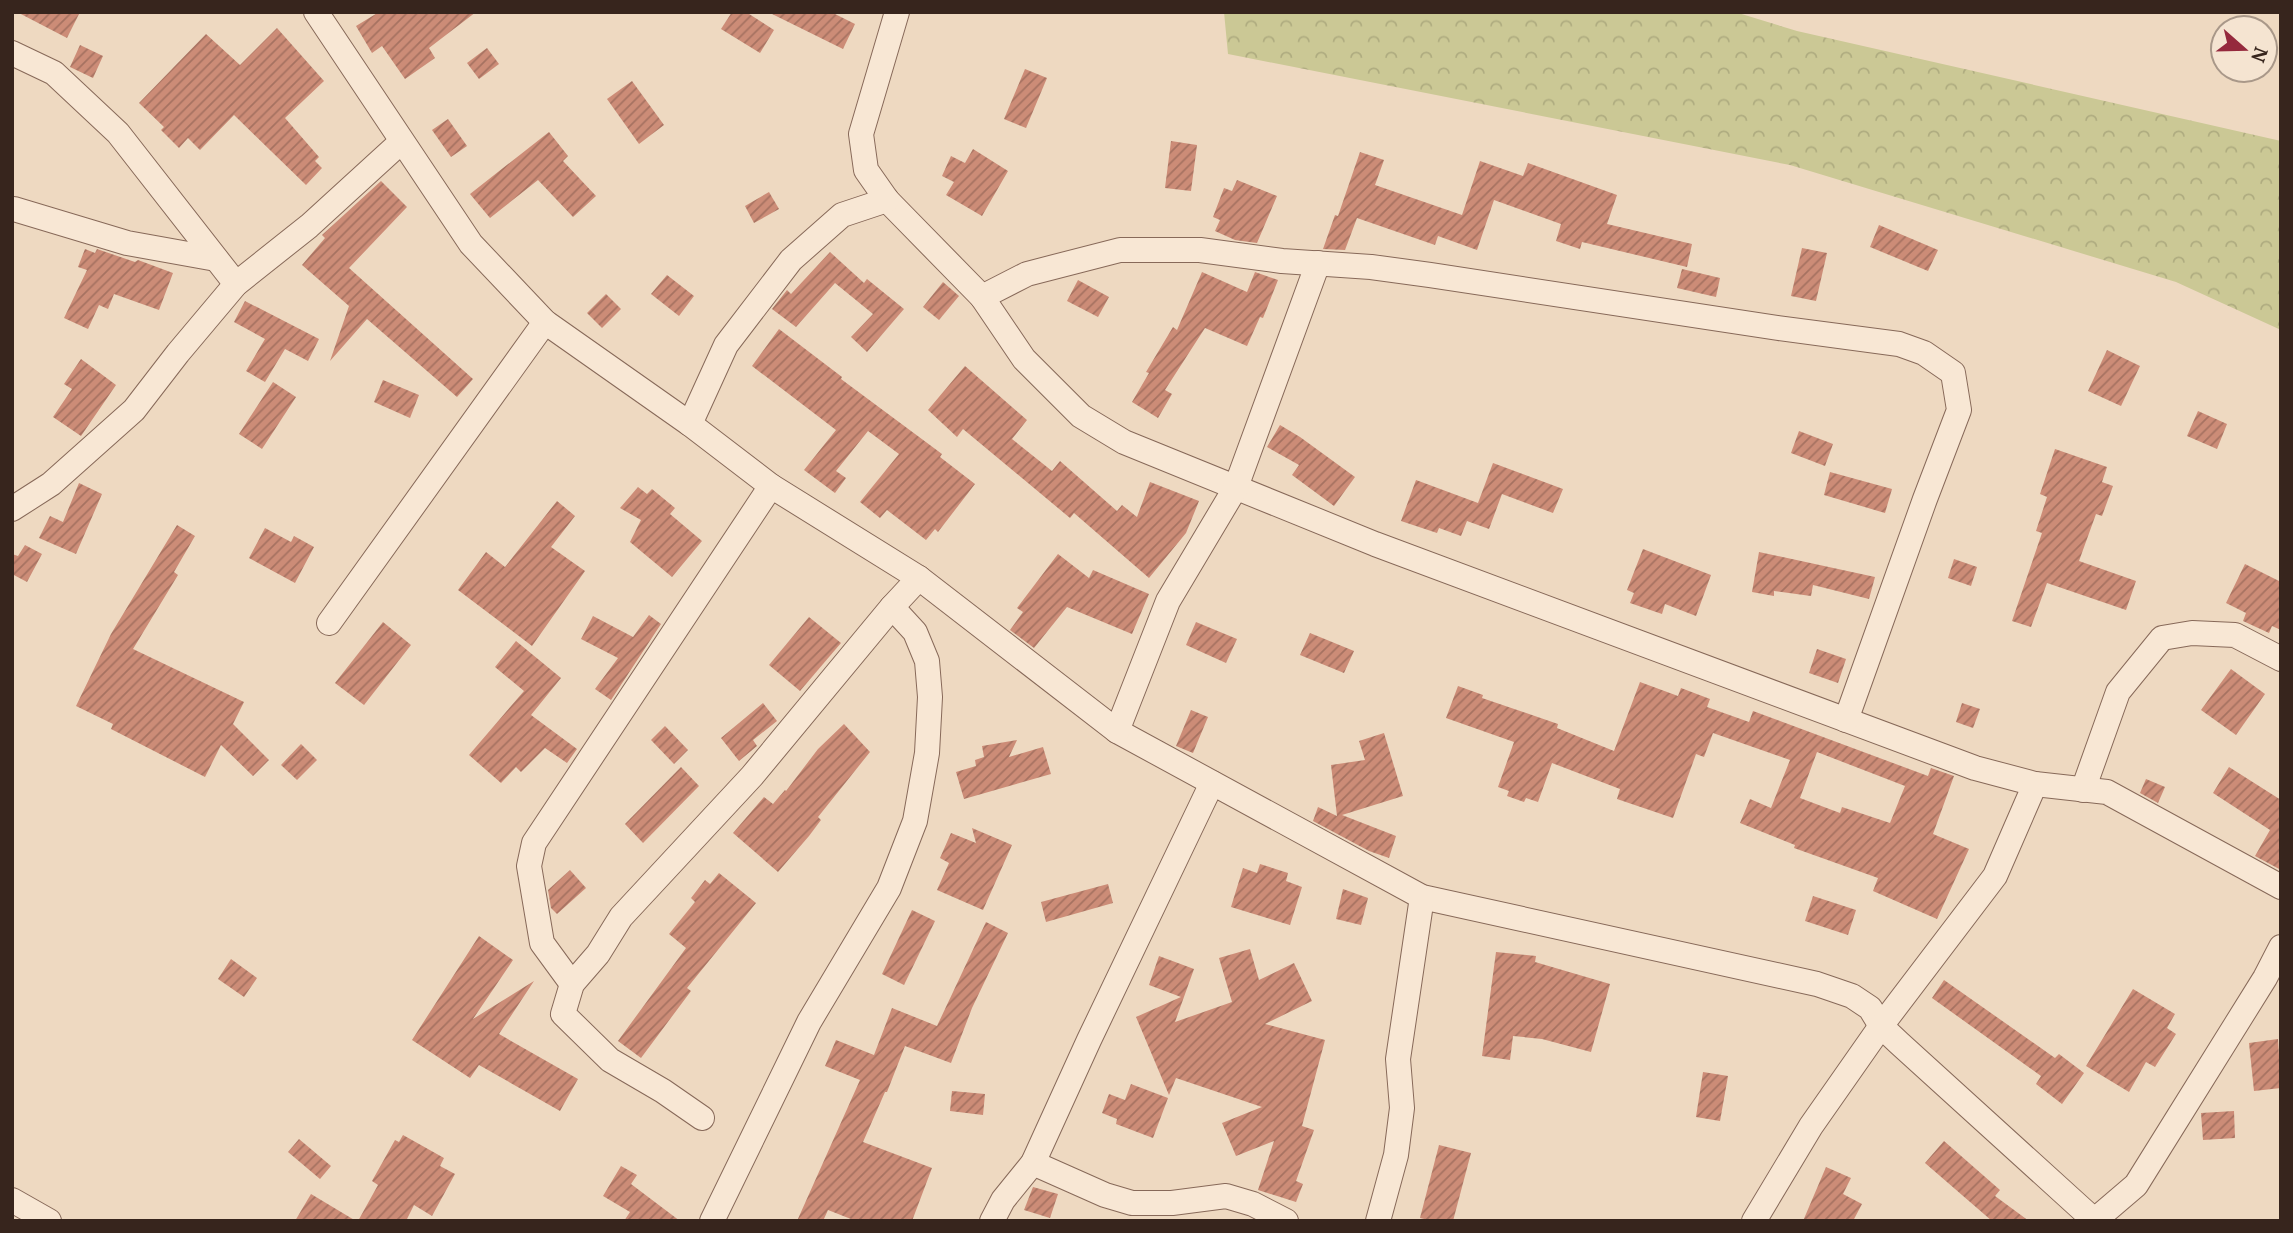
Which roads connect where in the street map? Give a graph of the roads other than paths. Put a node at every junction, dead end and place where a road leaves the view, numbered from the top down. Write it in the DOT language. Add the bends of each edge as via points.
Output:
graph roads {
  1 [pos="316,12"];
  2 [pos="897,12"];
  3 [pos="12,53"];
  4 [pos="401,142"];
  5 [pos="887,200"];
  6 [pos="14,209"];
  7 [pos="216,259"];
  8 [pos="1318,263"];
  9 [pos="236,284"];
  10 [pos="982,297"];
  11 [pos="545,322"];
  12 [pos="690,424"];
  13 [pos="771,486"];
  14 [pos="1236,487"];
  15 [pos="12,509"];
  16 [pos="919,578"];
  17 [pos="892,607"];
  18 [pos="328,623"];
  19 [pos="2281,659"];
  20 [pos="1846,720"];
  21 [pos="1117,730"];
  22 [pos="1212,783"];
  23 [pos="2035,785"];
  24 [pos="2083,790"];
  25 [pos="2281,887"];
  26 [pos="1422,897"];
  27 [pos="2281,947"];
  28 [pos="572,984"];
  29 [pos="1881,1026"];
  30 [pos="702,1118"];
  31 [pos="1034,1163"];
  32 [pos="12,1200"];
  33 [pos="49,1221"];
  34 [pos="712,1221"];
  35 [pos="992,1221"];
  36 [pos="1286,1221"];
  37 [pos="1378,1221"];
  38 [pos="1754,1221"];
  39 [pos="2095,1221"];
  1 -- 4 [label="street"];
  2 -- 5 [label="street" via="860,134 866,170"];
  3 -- 7 [label="street" via="54,73 118,133"];
  4 -- 9 [label="street" via="309,226"];
  4 -- 11 [label="street" via="471,244"];
  5 -- 10 [label="street"];
  5 -- 12 [label="street" via="842,215 792,260 726,345"];
  6 -- 7 [label="street" via="127,243"];
  7 -- 9 [label="street"];
  8 -- 10 [label="street" via="1200,250 1120,250 1027,274"];
  8 -- 14 [label="street"];
  8 -- 20 [label="street" via="1430,275 1899,344 1924,353 1953,373 1959,410"];
  9 -- 15 [label="street" via="134,410 51,484"];
  10 -- 14 [label="street" via="1024,359 1081,416 1124,442"];
  11 -- 12 [label="street"];
  11 -- 18 [label="street"];
  12 -- 13 [label="street"];
  13 -- 16 [label="street"];
  13 -- 28 [label="street" via="534,843 529,866 542,943"];
  14 -- 20 [label="street" via="1375,544"];
  14 -- 21 [label="street" via="1168,601"];
  16 -- 17 [label="street"];
  16 -- 21 [label="street"];
  17 -- 28 [label="street" via="752,776 621,917"];
  17 -- 34 [label="street" via="915,632 927,661 927,753 915,821 889,888 808,1022"];
  19 -- 24 [label="street" via="2235,635 2192,633 2162,638 2118,692"];
  20 -- 23 [label="street"];
  21 -- 22 [label="street"];
  22 -- 26 [label="street"];
  22 -- 31 [label="street"];
  23 -- 24 [label="street"];
  23 -- 29 [label="street" via="1995,876"];
  24 -- 25 [label="street" via="2107,792"];
  26 -- 29 [label="street" via="1817,984 1853,996 1870,1008"];
  26 -- 37 [label="street" via="1398,1059 1402,1108"];
  27 -- 39 [label="street" via="2136,1185"];
  28 -- 30 [label="street" via="563,1014 610,1060"];
  29 -- 38 [label="street" via="1811,1126"];
  29 -- 39 [label="street"];
  31 -- 35 [label="street"];
  31 -- 36 [label="street" via="1132,1203 1226,1196"];
  32 -- 33 [label="street"];
}
